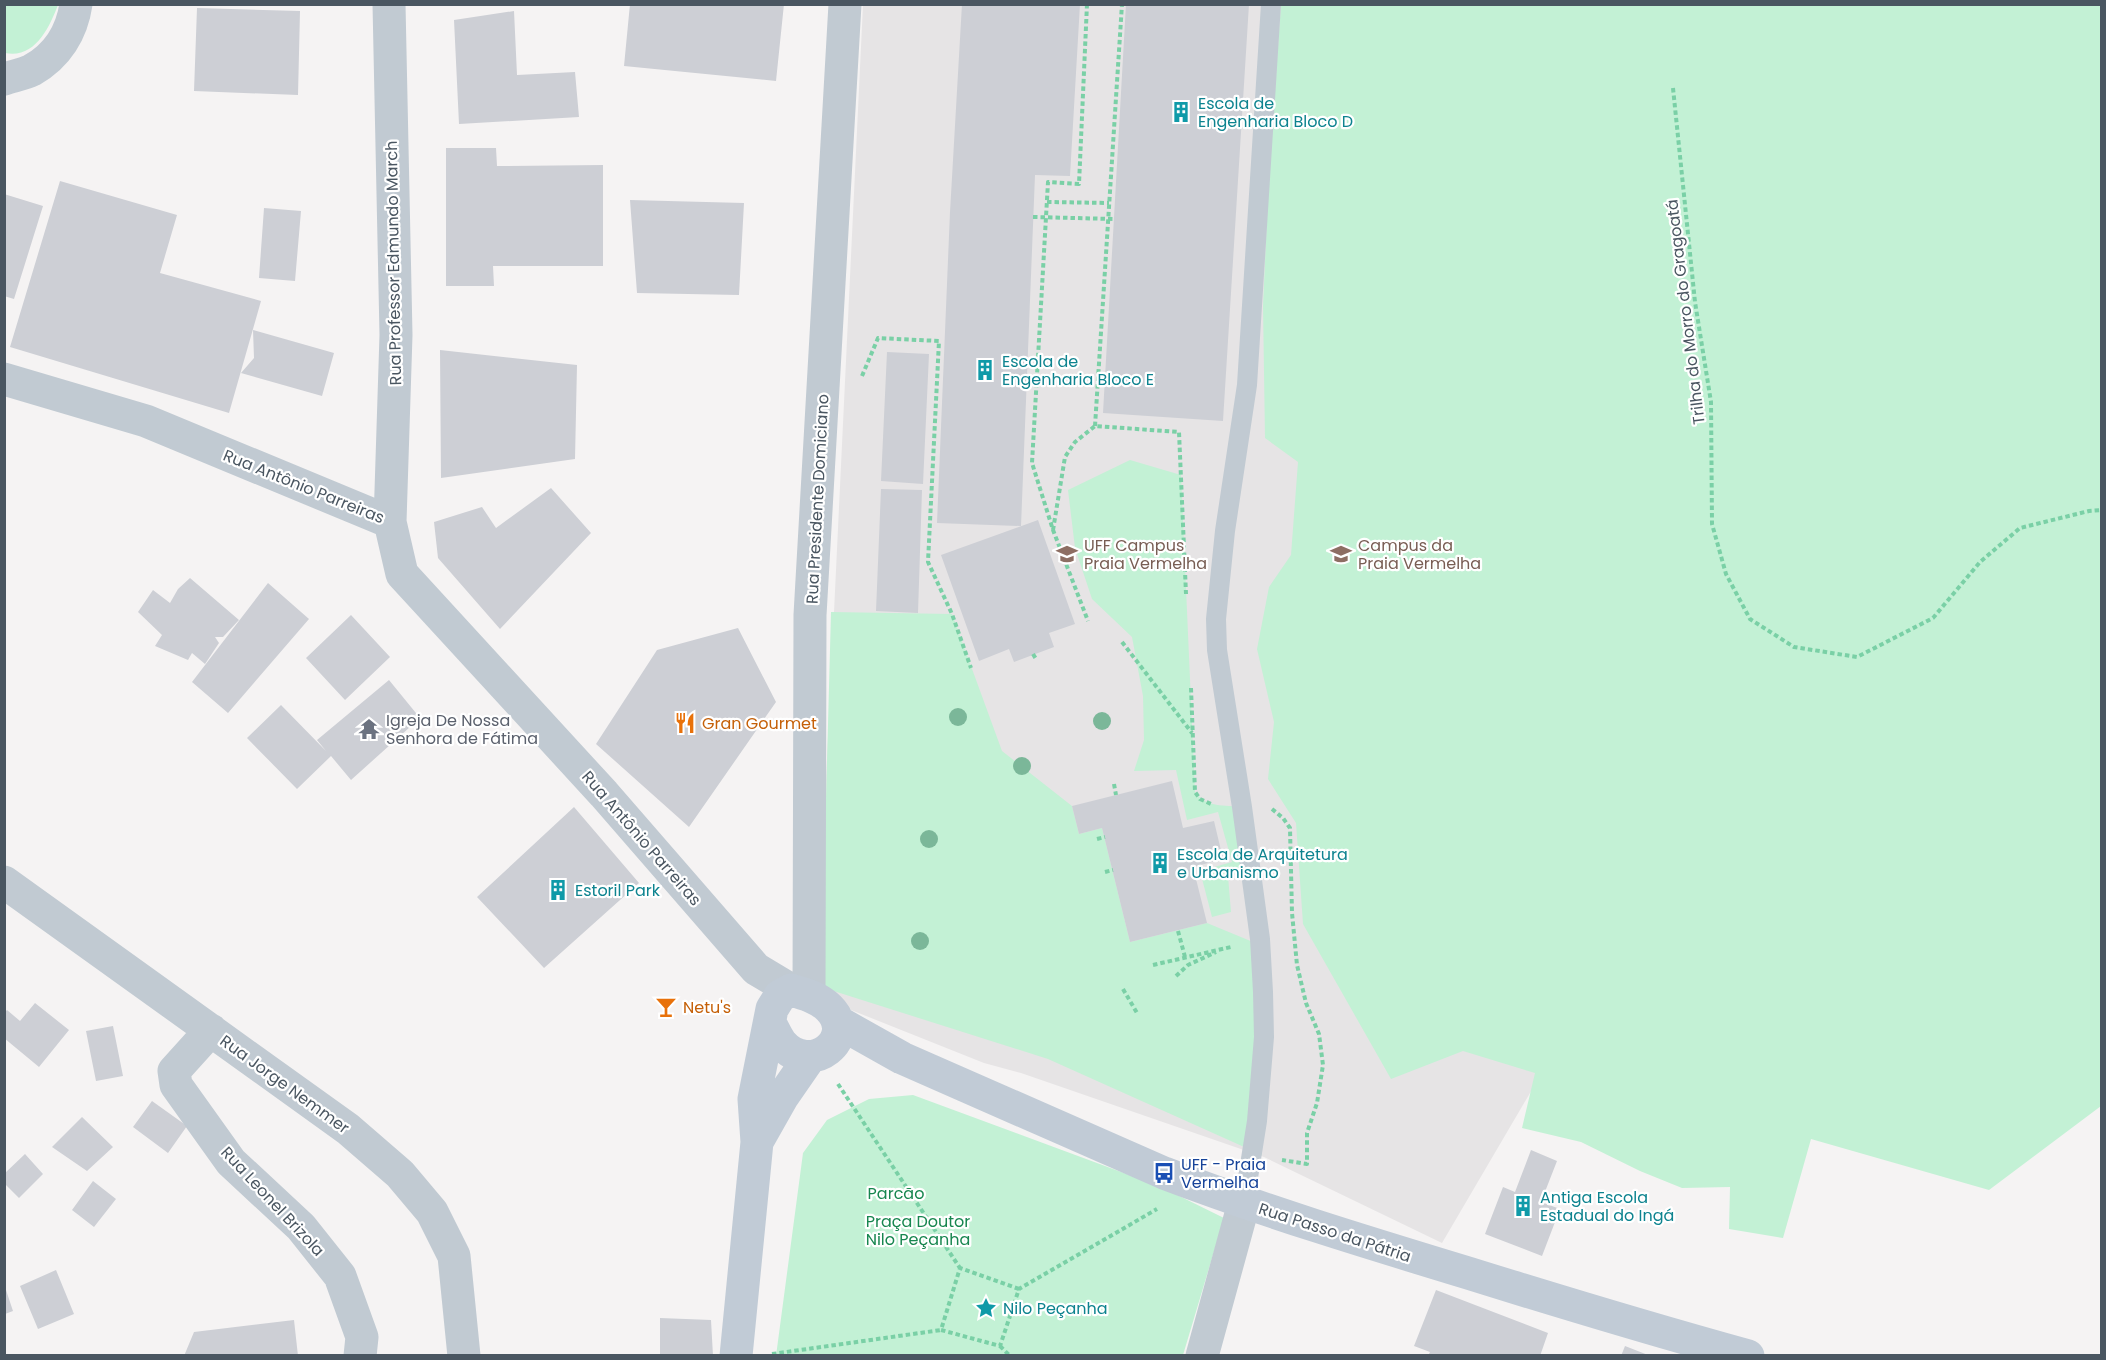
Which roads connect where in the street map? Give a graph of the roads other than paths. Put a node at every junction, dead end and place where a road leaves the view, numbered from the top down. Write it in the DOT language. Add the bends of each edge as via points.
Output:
graph roads {
  1 [pos="76,4"];
  2 [pos="389,4"];
  3 [pos="845,4"];
  4 [pos="1271,4"];
  5 [pos="4,78"];
  6 [pos="4,379"];
  7 [pos="390,522"];
  8 [pos="4,882"];
  9 [pos="786,1004"];
  10 [pos="211,1030"];
  11 [pos="825,1046"];
  12 [pos="758,1142"];
  13 [pos="1244,1203"];
  14 [pos="360,1356"];
  15 [pos="464,1356"];
  16 [pos="735,1356"];
  17 [pos="1202,1356"];
  18 [pos="1748,1356"];
  1 -- 5 [label="street" via="74,20 59,49 31,70"];
  2 -- 7 [label="street, Rua Professor Edmundo March" via="396,335"];
  3 -- 9 [label="street, Rua Presidente Domiciano"];
  4 -- 13 [label="lane" via="1247,385 1216,619 1217,650 1260,939 1264,1036 1257,1121"];
  6 -- 7 [label="street, Rua Antônio Parreiras" via="146,421"];
  7 -- 9 [label="street, Rua Antônio Parreiras" via="402,574 604,794"];
  8 -- 10 [label="street, Rua Jorge Nemmer"];
  9 -- 11 [label="street" via="828,1006"];
  9 -- 11 [label="street" via="782,1044 794,1053"];
  9 -- 12 [label="street, Rua Presidente Domiciano" via="754,1099"];
  10 -- 14 [label="street, Rua Leonel Brizola" via="174,1071 176,1085 231,1162 301,1227 340,1276 362,1337"];
  10 -- 15 [label="street, Rua Jorge Nemmer" via="348,1129 400,1174 432,1212 454,1256"];
  11 -- 12 [label="street, Rua Presidente Domiciano" via="783,1096"];
  11 -- 13 [label="street, Rua Passo da Pátria" via="902,1058 1164,1173"];
  12 -- 16 [label="street, Rua Presidente Domiciano"];
  13 -- 17 [label="street"];
  13 -- 18 [label="street, Rua Passo da Pátria"];
}
